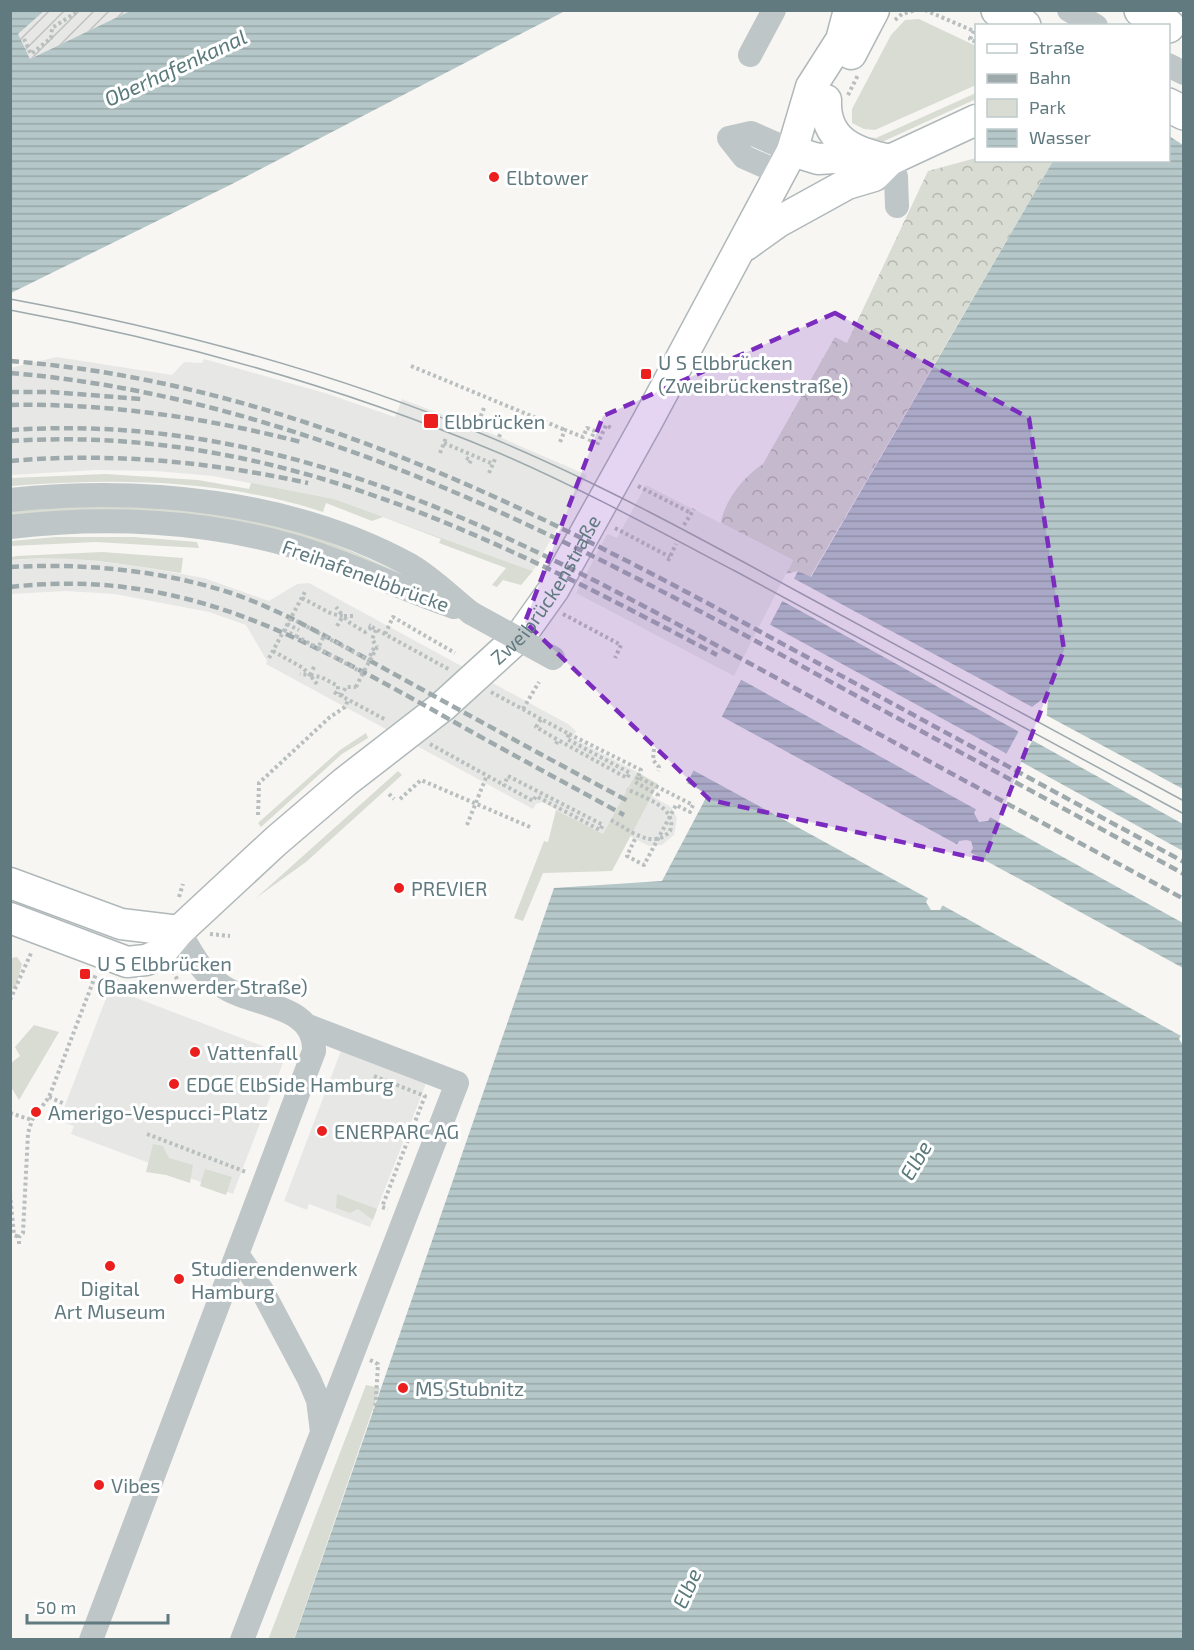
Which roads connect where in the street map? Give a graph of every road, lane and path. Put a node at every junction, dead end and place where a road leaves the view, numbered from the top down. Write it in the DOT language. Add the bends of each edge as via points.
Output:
graph roads {
  1 [pos="80,10"];
  2 [pos="774,10"];
  3 [pos="849,10"];
  4 [pos="874,10"];
  5 [pos="900,10"];
  6 [pos="916,10"];
  7 [pos="925,10"];
  8 [pos="1070,10"];
  9 [pos="1141,10"];
  10 [pos="983,24"];
  11 [pos="1093,24"];
  12 [pos="1165,24"];
  13 [pos="1170,27"];
  14 [pos="1184,34"];
  15 [pos="24,39"];
  16 [pos="750,55"];
  17 [pos="1170,66"];
  18 [pos="1184,74"];
  19 [pos="826,100"];
  20 [pos="1170,106"];
  21 [pos="1184,113"];
  22 [pos="975,120"];
  23 [pos="879,158"];
  24 [pos="786,162"];
  25 [pos="847,184"];
  26 [pos="897,206"];
  27 [pos="741,248"];
  28 [pos="411,366"];
  29 [pos="484,408"];
  30 [pos="507,418"];
  31 [pos="504,426"];
  32 [pos="613,429"];
  33 [pos="565,430"];
  34 [pos="499,437"];
  35 [pos="446,438"];
  36 [pos="560,442"];
  37 [pos="444,443"];
  38 [pos="440,453"];
  39 [pos="468,459"];
  40 [pos="495,459"];
  41 [pos="493,465"];
  42 [pos="489,473"];
  43 [pos="644,489"];
  44 [pos="10,500"];
  45 [pos="684,525"];
  46 [pos="10,527"];
  47 [pos="615,528"];
  48 [pos="676,544"];
  49 [pos="306,590"];
  50 [pos="302,598"];
  51 [pos="336,607"];
  52 [pos="471,613"];
  53 [pos="562,614"];
  54 [pos="343,616"];
  55 [pos="353,616"];
  56 [pos="291,618"];
  57 [pos="288,624"];
  58 [pos="369,625"];
  59 [pos="337,626"];
  60 [pos="284,630"];
  61 [pos="299,630"];
  62 [pos="376,630"];
  63 [pos="385,634"];
  64 [pos="324,636"];
  65 [pos="318,648"];
  66 [pos="273,651"];
  67 [pos="455,653"];
  68 [pos="269,658"];
  69 [pos="554,658"];
  70 [pos="615,658"];
  71 [pos="370,659"];
  72 [pos="315,665"];
  73 [pos="300,674"];
  74 [pos="361,674"];
  75 [pos="310,675"];
  76 [pos="539,682"];
  77 [pos="317,684"];
  78 [pos="334,692"];
  79 [pos="341,696"];
  80 [pos="348,700"];
  81 [pos="523,709"];
  82 [pos="572,734"];
  83 [pos="654,749"];
  84 [pos="658,771"];
  85 [pos="487,775"];
  86 [pos="638,777"];
  87 [pos="532,786"];
  88 [pos="627,789"];
  89 [pos="389,794"];
  90 [pos="656,798"];
  91 [pos="394,799"];
  92 [pos="400,799"];
  93 [pos="476,804"];
  94 [pos="258,815"];
  95 [pos="610,820"];
  96 [pos="467,825"];
  97 [pos="530,827"];
  98 [pos="635,839"];
  99 [pos="10,883"];
  100 [pos="10,918"];
  101 [pos="179,931"];
  102 [pos="33,949"];
  103 [pos="97,974"];
  104 [pos="10,1000"];
  105 [pos="308,1026"];
  106 [pos="49,1098"];
  107 [pos="65,1104"];
  108 [pos="10,1113"];
  109 [pos="32,1120"];
  110 [pos="147,1134"];
  111 [pos="249,1173"];
  112 [pos="10,1194"];
  113 [pos="19,1237"];
  114 [pos="19,1244"];
  115 [pos="237,1254"];
  116 [pos="368,1359"];
  117 [pos="375,1414"];
  118 [pos="322,1434"];
  119 [pos="91,1640"];
  120 [pos="242,1640"];
  1 -- 15 [label="path" via="52,28 51,38 31,54"];
  2 -- 16 [label="street"];
  3 -- 24 [label="main road" via="841,40 811,87"];
  4 -- 19 [label="main road"];
  5 -- 6 [label="path" via="902,14"];
  7 -- 10 [label="path"];
  8 -- 11 [label="street, bridge"];
  9 -- 12 [label="highway"];
  13 -- 14 [label="highway"];
  17 -- 18 [label="street"];
  19 -- 23 [label="main road" via="827,122 833,132 844,143"];
  19 -- 24 [label="main road"];
  20 -- 21 [label="highway"];
  22 -- 23 [label="main road"];
  23 -- 24 [label="main road"];
  23 -- 25 [label="main road" via="874,176"];
  23 -- 26 [label="street" via="896,177"];
  24 -- 25 [label="main road" via="816,183"];
  24 -- 27 [label="main road, Zweibrückenstraße"];
  25 -- 27 [label="main road" via="778,222"];
  27 -- 101 [label="main road, Zweibrückenstraße" via="627,459 532,623 443,706 276,841"];
  28 -- 33 [label="path"];
  29 -- 31 [label="path" via="483,418"];
  30 -- 31 [label="path"];
  31 -- 34 [label="path"];
  32 -- 33 [label="path" via="606,425 597,445 589,442 594,431 587,428 583,437"];
  33 -- 36 [label="path"];
  35 -- 37 [label="path"];
  37 -- 38 [label="path"];
  37 -- 41 [label="path"];
  39 -- 41 [label="path"];
  40 -- 41 [label="path"];
  41 -- 42 [label="path"];
  43 -- 45 [label="path" via="692,511"];
  44 -- 52 [label="street, Freihafenelbbrücke" via="148,497 293,519 335,532 411,566"];
  46 -- 52 [label="street, Freihafenelbbrücke" via="127,522 247,536 313,553"];
  47 -- 48 [label="path" via="669,559"];
  49 -- 50 [label="path, bridge"];
  50 -- 54 [label="path"];
  50 -- 56 [label="path, bridge"];
  51 -- 54 [label="path"];
  52 -- 69 [label="street, Freihafenelbbrücke, bridge"];
  53 -- 70 [label="path" via="621,645"];
  54 -- 55 [label="path"];
  54 -- 58 [label="path" via="366,632 372,627"];
  54 -- 59 [label="path"];
  56 -- 57 [label="path, bridge"];
  56 -- 64 [label="path"];
  57 -- 60 [label="path, bridge"];
  57 -- 61 [label="path"];
  60 -- 65 [label="path, bridge"];
  60 -- 66 [label="path, bridge"];
  62 -- 71 [label="path, bridge" via="372,639 376,647"];
  63 -- 67 [label="path" via="393,617"];
  64 -- 65 [label="path, bridge"];
  64 -- 71 [label="path, bridge"];
  65 -- 74 [label="path, bridge"];
  66 -- 68 [label="path, bridge"];
  66 -- 75 [label="path"];
  71 -- 74 [label="path, bridge"];
  72 -- 75 [label="path"];
  73 -- 75 [label="path"];
  74 -- 79 [label="path" via="355,686 346,687"];
  75 -- 77 [label="path"];
  75 -- 78 [label="path" via="338,686 338,694"];
  76 -- 81 [label="path"];
  80 -- 94 [label="path" via="345,707 259,783"];
  82 -- 82 [label="path" via="541,719 536,727 627,778 630,773 567,739"];
  82 -- 86 [label="path" via="641,770"];
  83 -- 84 [label="path"];
  85 -- 93 [label="path"];
  86 -- 90 [label="path" via="635,782 658,795"];
  86 -- 98 [label="path, bridge" via="693,805 690,812 676,805 644,865 627,856"];
  87 -- 87 [label="path" via="603,825 600,830 536,796 533,801 504,785 508,776"];
  88 -- 95 [label="path, bridge" via="668,812 670,831 659,840 649,840"];
  89 -- 91 [label="path"];
  92 -- 93 [label="path" via="421,780"];
  93 -- 96 [label="path"];
  93 -- 97 [label="path"];
  99 -- 101 [label="main road" via="121,924"];
  100 -- 101 [label="main road, Zweibrückenstraße" via="134,962 160,954"];
  101 -- 105 [label="street" via="197,962 222,986 298,1016"];
  102 -- 104 [label="path"];
  103 -- 106 [label="path"];
  105 -- 115 [label="street" via="314,1051"];
  105 -- 118 [label="street" via="457,1083"];
  106 -- 107 [label="path"];
  106 -- 109 [label="path"];
  108 -- 109 [label="path"];
  109 -- 113 [label="path" via="23,1233"];
  110 -- 111 [label="path"];
  112 -- 113 [label="path" via="14,1235"];
  113 -- 114 [label="path"];
  115 -- 118 [label="street" via="263,1292 309,1379 318,1400"];
  115 -- 119 [label="street"];
  116 -- 117 [label="path" via="378,1364"];
  118 -- 120 [label="street"];
}
